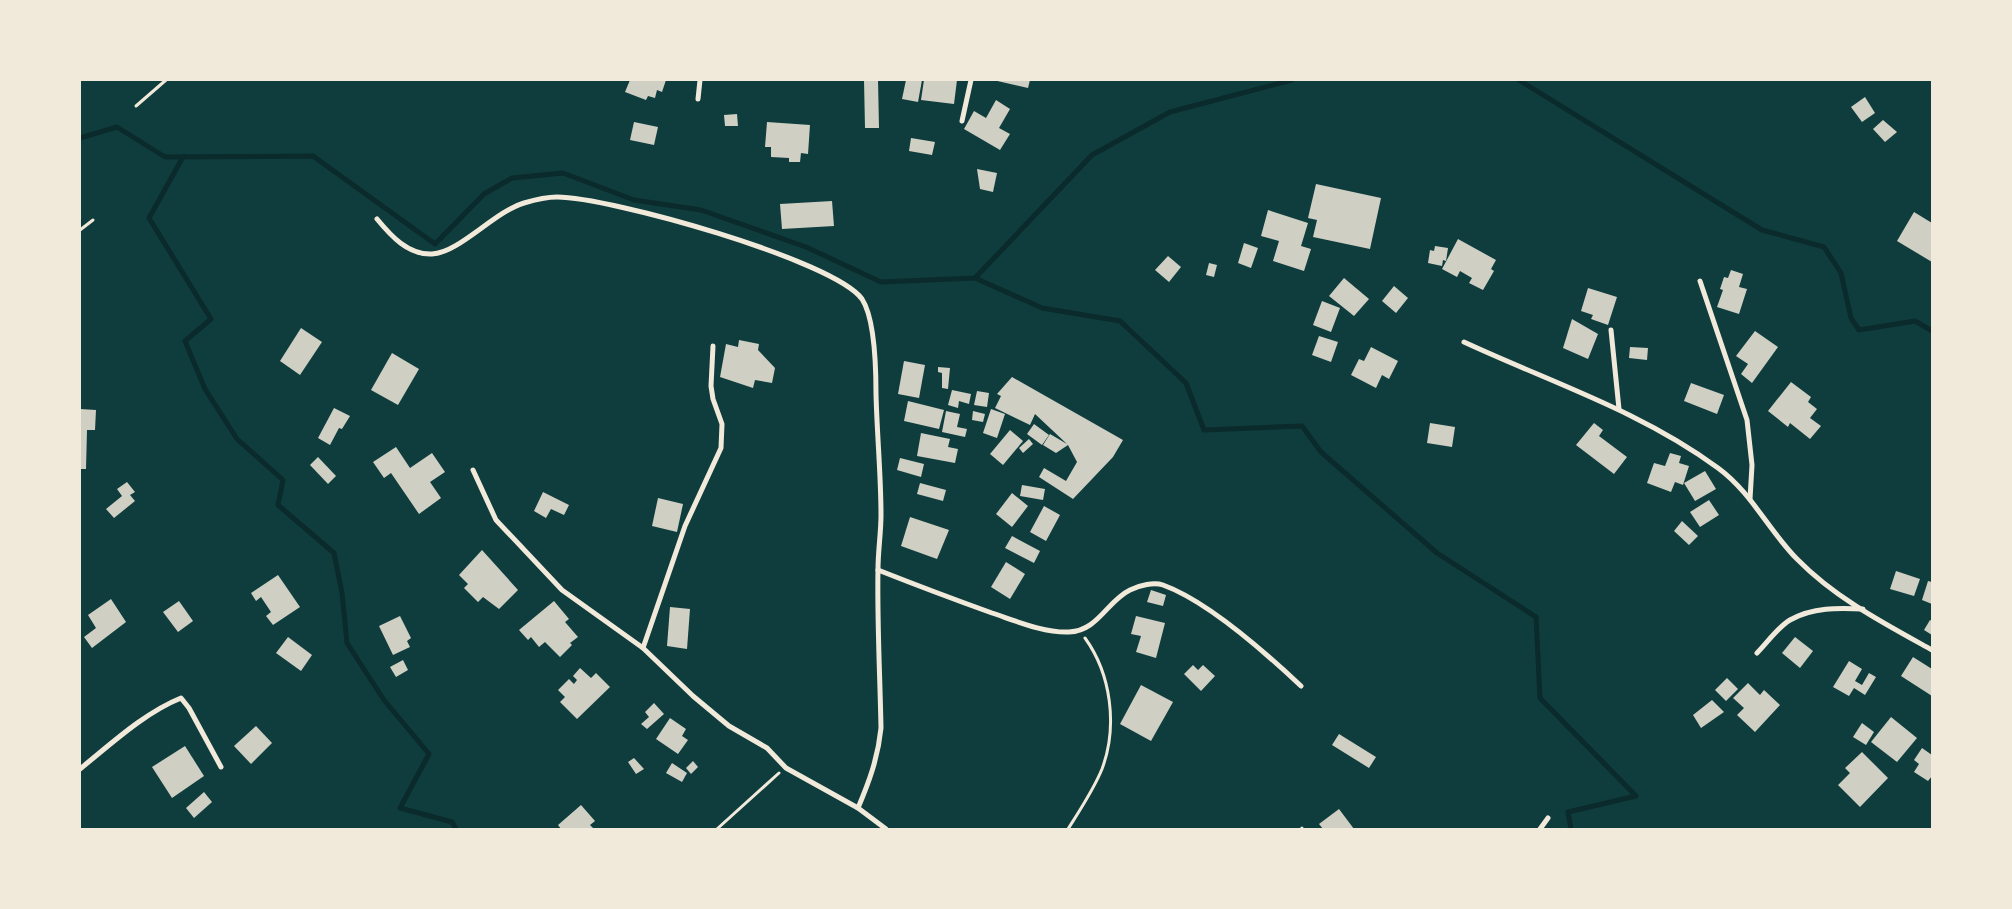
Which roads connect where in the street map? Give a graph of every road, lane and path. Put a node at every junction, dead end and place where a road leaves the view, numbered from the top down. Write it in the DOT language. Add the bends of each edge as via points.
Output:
graph roads {
  1 [pos="166,80"];
  2 [pos="700,80"];
  3 [pos="971,80"];
  4 [pos="698,99"];
  5 [pos="136,106"];
  6 [pos="962,121"];
  7 [pos="377,219"];
  8 [pos="93,220"];
  9 [pos="80,230"];
  10 [pos="1700,281"];
  11 [pos="1610,330"];
  12 [pos="1464,342"];
  13 [pos="713,346"];
  14 [pos="1619,409"];
  15 [pos="473,470"];
  16 [pos="1750,499"];
  17 [pos="878,570"];
  18 [pos="1863,610"];
  19 [pos="1080,630"];
  20 [pos="643,648"];
  21 [pos="1932,650"];
  22 [pos="1757,653"];
  23 [pos="1301,686"];
  24 [pos="221,767"];
  25 [pos="786,768"];
  26 [pos="80,769"];
  27 [pos="858,808"];
  28 [pos="1548,818"];
  29 [pos="717,829"];
  30 [pos="886,829"];
  31 [pos="1068,829"];
  32 [pos="1540,829"];
  1 -- 5 [label="path"];
  2 -- 4 [label="street"];
  3 -- 6 [label="street"];
  7 -- 17 [label="street" via="407,248 439,254 523,204 556,197 583,200 705,228 795,261 851,289 862,300 868,317 877,372 881,516"];
  8 -- 9 [label="path"];
  10 -- 16 [label="street" via="1747,420 1752,465"];
  11 -- 14 [label="street"];
  12 -- 14 [label="street"];
  13 -- 20 [label="street" via="710,369 713,399 722,424 721,448 685,526"];
  14 -- 16 [label="street" via="1720,469"];
  15 -- 20 [label="street" via="496,520 516,543 562,590"];
  16 -- 18 [label="street" via="1770,530 1797,560"];
  17 -- 19 [label="street" via="1012,620 1044,629"];
  17 -- 27 [label="street" via="881,728 872,776"];
  18 -- 21 [label="street"];
  18 -- 22 [label="street" via="1835,608 1813,611 1789,621"];
  19 -- 23 [label="street" via="1091,625 1129,591 1162,584 1218,618 1272,658"];
  19 -- 31 [label="path" via="1095,651 1108,688 1110,728 1102,768"];
  20 -- 25 [label="street" via="693,696 729,726 767,748"];
  24 -- 26 [label="street" via="181,698 128,730"];
  25 -- 27 [label="street"];
  25 -- 29 [label="path" via="773,776"];
  27 -- 30 [label="street"];
  28 -- 32 [label="street"];
}
